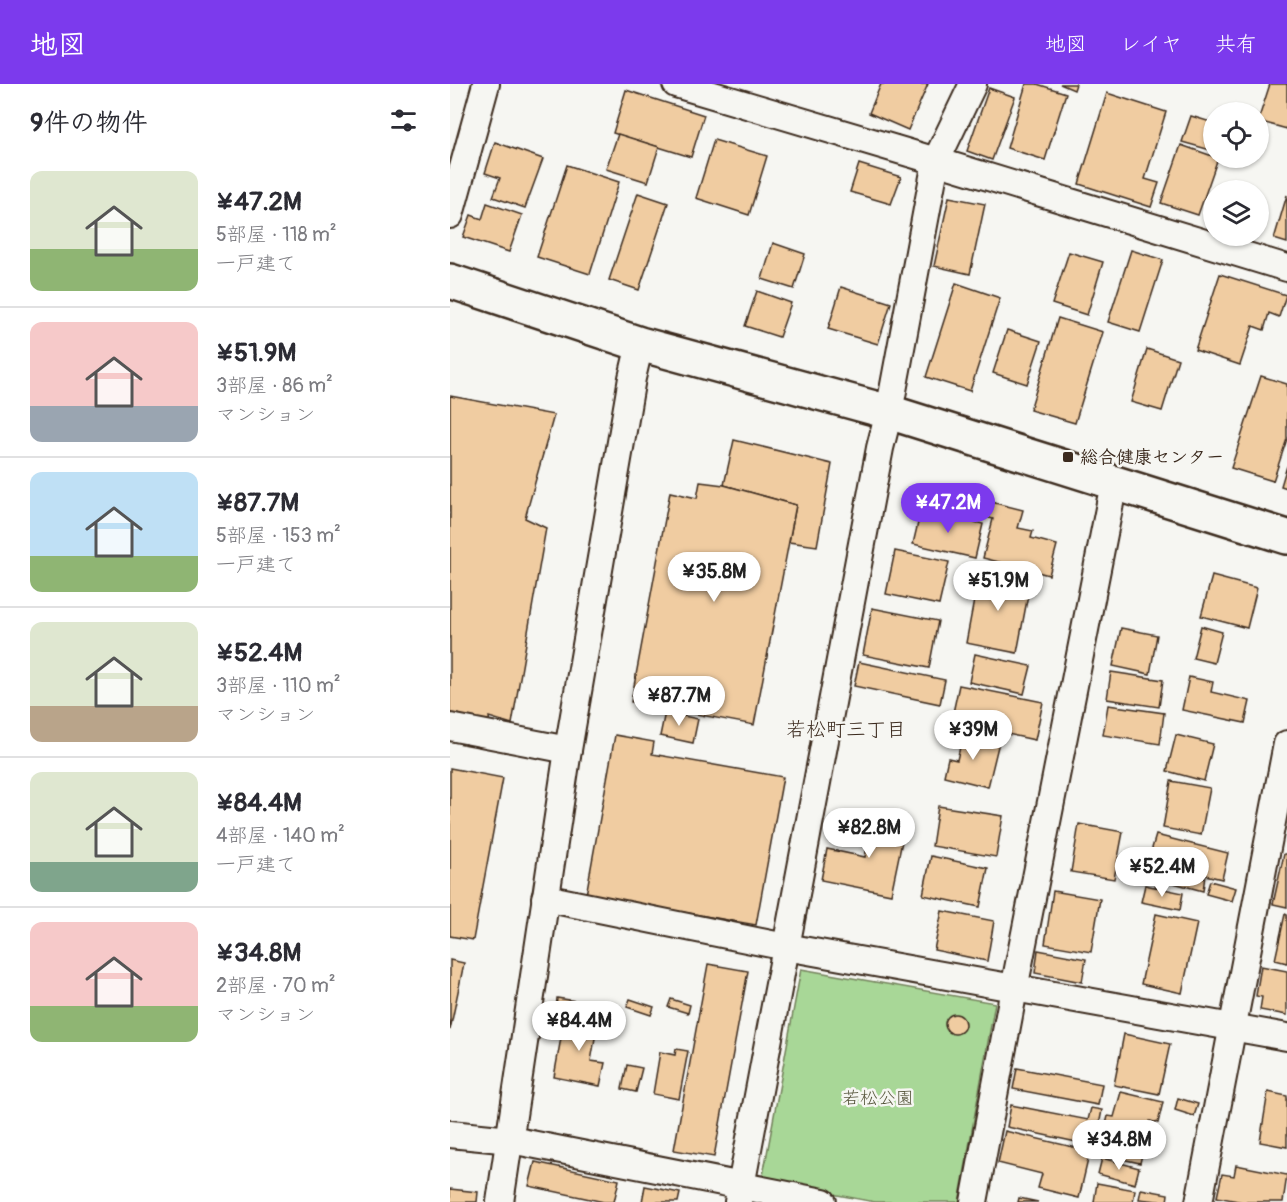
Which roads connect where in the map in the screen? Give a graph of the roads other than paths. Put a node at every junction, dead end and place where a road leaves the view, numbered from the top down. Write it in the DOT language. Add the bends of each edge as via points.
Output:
graph roads {
  1 [pos="486,84"];
  2 [pos="973,84"];
  3 [pos="692,86"];
  4 [pos="936,161"];
  5 [pos="450,214"];
  6 [pos="1287,268"];
  7 [pos="450,281"];
  8 [pos="640,344"];
  9 [pos="889,412"];
  10 [pos="1114,483"];
  11 [pos="1287,537"];
  12 [pos="450,727"];
  13 [pos="1287,744"];
  14 [pos="568,750"];
  15 [pos="545,898"];
  16 [pos="786,947"];
  17 [pos="1014,989"];
  18 [pos="1232,1029"];
  19 [pos="1287,1037"];
  20 [pos="450,1134"];
  21 [pos="511,1140"];
  22 [pos="740,1195"];
  23 [pos="500,1202"];
  24 [pos="823,1202"];
  25 [pos="974,1202"];
  26 [pos="1199,1202"];
  1 -- 5 [label="street"];
  2 -- 4 [label="street"];
  3 -- 4 [label="street"];
  4 -- 6 [label="street"];
  4 -- 9 [label="street"];
  7 -- 8 [label="street"];
  8 -- 9 [label="street"];
  8 -- 14 [label="street"];
  9 -- 10 [label="street"];
  9 -- 16 [label="street"];
  10 -- 11 [label="street"];
  10 -- 17 [label="street"];
  12 -- 14 [label="street"];
  13 -- 18 [label="street"];
  14 -- 15 [label="street"];
  15 -- 16 [label="street"];
  15 -- 21 [label="street"];
  16 -- 17 [label="street"];
  16 -- 22 [label="street"];
  17 -- 18 [label="street"];
  17 -- 25 [label="street"];
  18 -- 19 [label="street"];
  18 -- 26 [label="street"];
  20 -- 21 [label="street"];
  21 -- 22 [label="street"];
  21 -- 23 [label="street"];
  22 -- 24 [label="street"];
}
